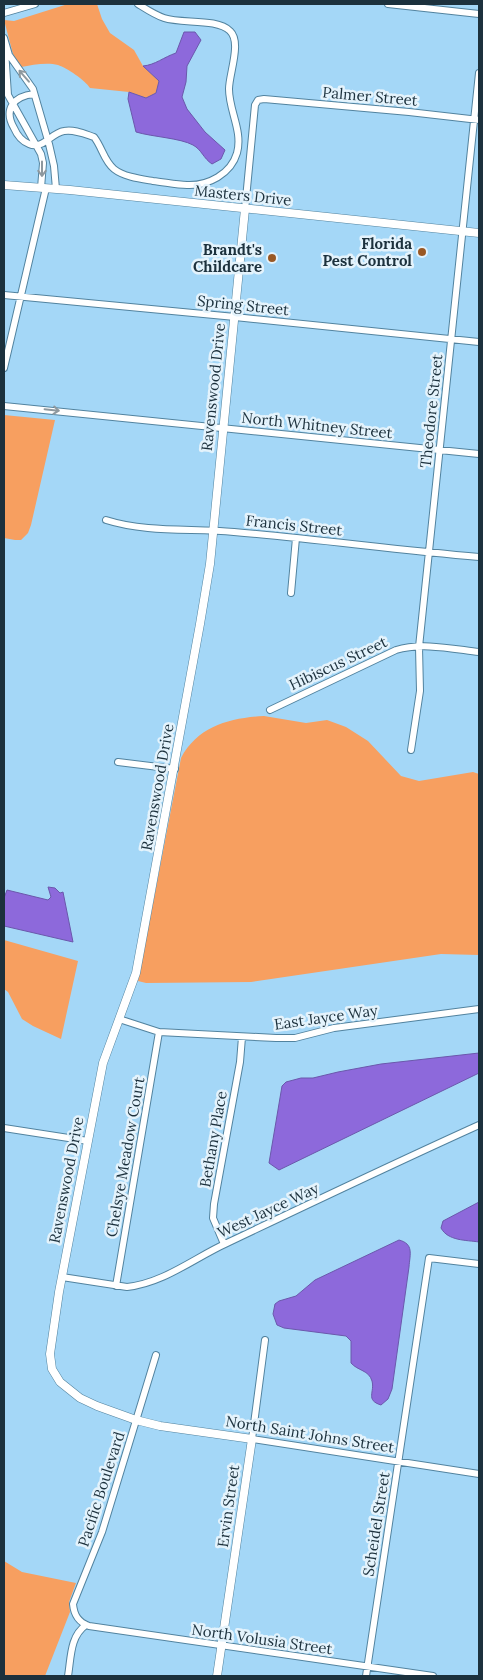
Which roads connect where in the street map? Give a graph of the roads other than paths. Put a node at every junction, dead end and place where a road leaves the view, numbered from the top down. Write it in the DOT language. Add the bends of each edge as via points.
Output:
graph roads {
  1 [pos="35,4"];
  2 [pos="138,4"];
  3 [pos="388,4"];
  4 [pos="4,13"];
  5 [pos="479,14"];
  6 [pos="4,40"];
  7 [pos="479,73"];
  8 [pos="34,94"];
  9 [pos="258,100"];
  10 [pos="13,105"];
  11 [pos="477,120"];
  12 [pos="48,140"];
  13 [pos="37,146"];
  14 [pos="4,185"];
  15 [pos="43,188"];
  16 [pos="56,189"];
  17 [pos="245,209"];
  18 [pos="462,231"];
  19 [pos="479,233"];
  20 [pos="4,295"];
  21 [pos="21,297"];
  22 [pos="235,317"];
  23 [pos="451,339"];
  24 [pos="479,342"];
  25 [pos="4,368"];
  26 [pos="4,406"];
  27 [pos="223,428"];
  28 [pos="440,449"];
  29 [pos="479,454"];
  30 [pos="106,520"];
  31 [pos="213,530"];
  32 [pos="296,538"];
  33 [pos="429,552"];
  34 [pos="479,557"];
  35 [pos="291,593"];
  36 [pos="419,647"];
  37 [pos="479,652"];
  38 [pos="270,710"];
  39 [pos="411,750"];
  40 [pos="118,762"];
  41 [pos="175,769"];
  42 [pos="479,1009"];
  43 [pos="118,1019"];
  44 [pos="159,1032"];
  45 [pos="242,1037"];
  46 [pos="479,1125"];
  47 [pos="4,1128"];
  48 [pos="88,1141"];
  49 [pos="224,1244"];
  50 [pos="479,1264"];
  51 [pos="62,1277"];
  52 [pos="116,1286"];
  53 [pos="264,1340"];
  54 [pos="156,1354"];
  55 [pos="136,1420"];
  56 [pos="252,1439"];
  57 [pos="398,1461"];
  58 [pos="479,1474"];
  59 [pos="86,1625"];
  60 [pos="222,1646"];
  61 [pos="368,1667"];
  62 [pos="68,1676"];
  63 [pos="217,1676"];
  64 [pos="366,1676"];
  65 [pos="433,1676"];
  1 -- 4 [label="street"];
  2 -- 12 [label="street" via="164,18 215,24 232,32 236,50 229,90 239,141 237,154 228,170 219,177 188,186 142,179 114,170 94,137 65,130"];
  3 -- 5 [label="street"];
  8 -- 6 [label="street, one-way" via="29,81 9,55"];
  6 -- 10 [label="street" via="8,95"];
  7 -- 11 [label="street, Theodore Street"];
  8 -- 10 [label="street" via="18,99"];
  8 -- 12 [label="street"];
  9 -- 11 [label="street, Palmer Street"];
  9 -- 17 [label="street, Ravenswood Drive"];
  10 -- 13 [label="street"];
  10 -- 13 [label="street" via="9,119 16,132 21,140"];
  11 -- 18 [label="street, Theodore Street"];
  12 -- 13 [label="street"];
  12 -- 16 [label="street"];
  13 -- 15 [label="street, one-way" via="43,163"];
  14 -- 15 [label="street, Masters Drive"];
  15 -- 16 [label="street, Masters Drive"];
  15 -- 21 [label="street"];
  16 -- 17 [label="street, Masters Drive"];
  17 -- 18 [label="street, Masters Drive"];
  17 -- 22 [label="street, Ravenswood Drive"];
  18 -- 19 [label="street, Masters Drive"];
  18 -- 23 [label="street, Theodore Street"];
  20 -- 21 [label="street, Spring Street"];
  21 -- 22 [label="street, Spring Street"];
  21 -- 25 [label="street"];
  22 -- 23 [label="street, Spring Street"];
  22 -- 27 [label="street, Ravenswood Drive"];
  23 -- 24 [label="street, Spring Street"];
  23 -- 28 [label="street, Theodore Street"];
  26 -- 27 [label="street, North Whitney Street, one-way"];
  27 -- 28 [label="street, North Whitney Street"];
  27 -- 31 [label="street, Ravenswood Drive"];
  28 -- 29 [label="street, North Whitney Street"];
  28 -- 33 [label="street, Theodore Street"];
  30 -- 31 [label="street, Francis Street" via="153,529"];
  31 -- 32 [label="street, Francis Street"];
  31 -- 41 [label="street, Ravenswood Drive"];
  32 -- 33 [label="street, Francis Street"];
  32 -- 35 [label="street"];
  33 -- 34 [label="street, Francis Street"];
  33 -- 36 [label="street, Theodore Street"];
  36 -- 37 [label="street, Hibiscus Street"];
  36 -- 38 [label="street, Hibiscus Street" via="396,650"];
  36 -- 39 [label="street, Theodore Street" via="420,691"];
  40 -- 41 [label="street"];
  41 -- 43 [label="street, Ravenswood Drive" via="136,973"];
  42 -- 45 [label="street, East Jayce Way" via="334,1028 295,1038"];
  43 -- 44 [label="street, East Jayce Way"];
  43 -- 48 [label="street, Ravenswood Drive" via="103,1063"];
  44 -- 45 [label="street, East Jayce Way"];
  44 -- 52 [label="street, Chelsye Meadow Court"];
  45 -- 49 [label="street, Bethany Place" via="214,1204 213,1218"];
  46 -- 49 [label="street, West Jayce Way"];
  47 -- 48 [label="street"];
  48 -- 51 [label="street, Ravenswood Drive"];
  49 -- 52 [label="street, West Jayce Way" via="162,1278 137,1286"];
  50 -- 57 [label="street, Scheidel Street" via="429,1258"];
  51 -- 52 [label="street, West Jayce Way"];
  51 -- 55 [label="street, Ravenswood Drive" via="50,1354 55,1376 80,1398"];
  53 -- 56 [label="street, Ervin Street"];
  54 -- 55 [label="street, Pacific Boulevard"];
  55 -- 56 [label="street, North Saint Johns Street"];
  55 -- 59 [label="street, Pacific Boulevard" via="102,1532 73,1604 76,1616"];
  56 -- 57 [label="street, North Saint Johns Street"];
  56 -- 60 [label="street, Ervin Street"];
  57 -- 58 [label="street, North Saint Johns Street"];
  57 -- 61 [label="street, Scheidel Street"];
  59 -- 60 [label="street, North Volusia Street"];
  59 -- 62 [label="street" via="76,1637"];
  60 -- 61 [label="street, North Volusia Street"];
  60 -- 63 [label="street, Ervin Street"];
  61 -- 64 [label="street, Scheidel Street"];
  61 -- 65 [label="street, North Volusia Street"];
}
